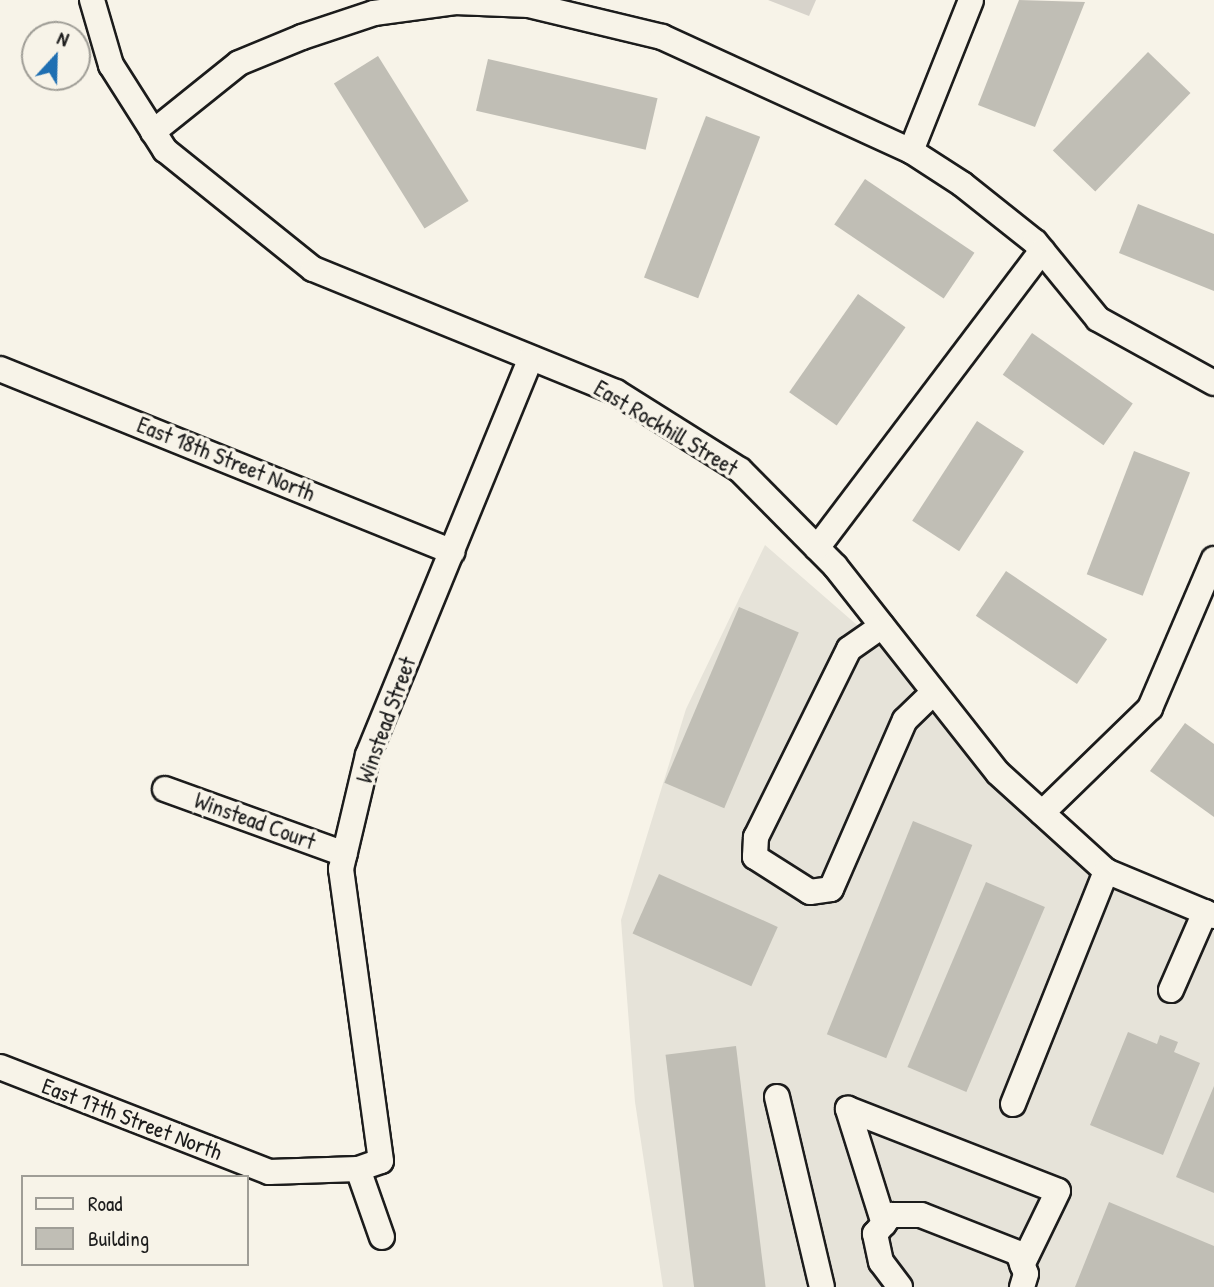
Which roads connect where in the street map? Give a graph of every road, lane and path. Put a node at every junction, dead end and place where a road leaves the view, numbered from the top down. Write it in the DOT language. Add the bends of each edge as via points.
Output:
graph roads {
  1 [pos="92,0"];
  2 [pos="971,0"];
  3 [pos="153,132"];
  4 [pos="911,151"];
  5 [pos="1042,250"];
  6 [pos="531,358"];
  7 [pos="0,369"];
  8 [pos="1214,383"];
  9 [pos="817,548"];
  10 [pos="452,552"];
  11 [pos="1214,559"];
  12 [pos="882,626"];
  13 [pos="934,692"];
  14 [pos="165,789"];
  15 [pos="1042,813"];
  16 [pos="345,854"];
  17 [pos="1106,871"];
  18 [pos="1210,914"];
  19 [pos="1171,990"];
  20 [pos="0,1068"];
  21 [pos="777,1097"];
  22 [pos="1013,1104"];
  23 [pos="358,1169"];
  24 [pos="884,1224"];
  25 [pos="382,1237"];
  26 [pos="1022,1276"];
  27 [pos="821,1287"];
  28 [pos="900,1287"];
  1 -- 3 [label="street, East Rockhill Street" via="111,65"];
  2 -- 4 [label="street"];
  3 -- 4 [label="street" via="251,58 374,13 455,2 529,5 662,37"];
  3 -- 6 [label="street, East Rockhill Street" via="165,150 313,269"];
  4 -- 5 [label="street" via="962,184"];
  5 -- 8 [label="street" via="1098,319"];
  5 -- 9 [label="street"];
  6 -- 9 [label="street, East Rockhill Street" via="616,392 740,470"];
  6 -- 10 [label="street, Winstead Street"];
  7 -- 10 [label="street, East 18th Street North"];
  9 -- 12 [label="street, East Rockhill Street"];
  10 -- 16 [label="street, Winstead Street" via="368,755"];
  11 -- 15 [label="street" via="1150,708"];
  12 -- 13 [label="street, East Rockhill Street"];
  12 -- 13 [label="street" via="849,649 756,837 755,857 810,892 831,889 905,720"];
  13 -- 15 [label="street, East Rockhill Street" via="998,773"];
  14 -- 16 [label="street, Winstead Court"];
  15 -- 17 [label="street, East Rockhill Street"];
  16 -- 23 [label="street, Winstead Street" via="341,869 381,1161"];
  17 -- 18 [label="street, East Rockhill Street"];
  17 -- 22 [label="street"];
  18 -- 19 [label="street"];
  20 -- 23 [label="street, East 17th Street North" via="269,1172"];
  21 -- 27 [label="street"];
  23 -- 25 [label="street"];
  24 -- 26 [label="street" via="891,1215 921,1215 1018,1253"];
  24 -- 26 [label="street" via="848,1109 1058,1191"];
  24 -- 28 [label="street" via="875,1234 881,1262"];
}
